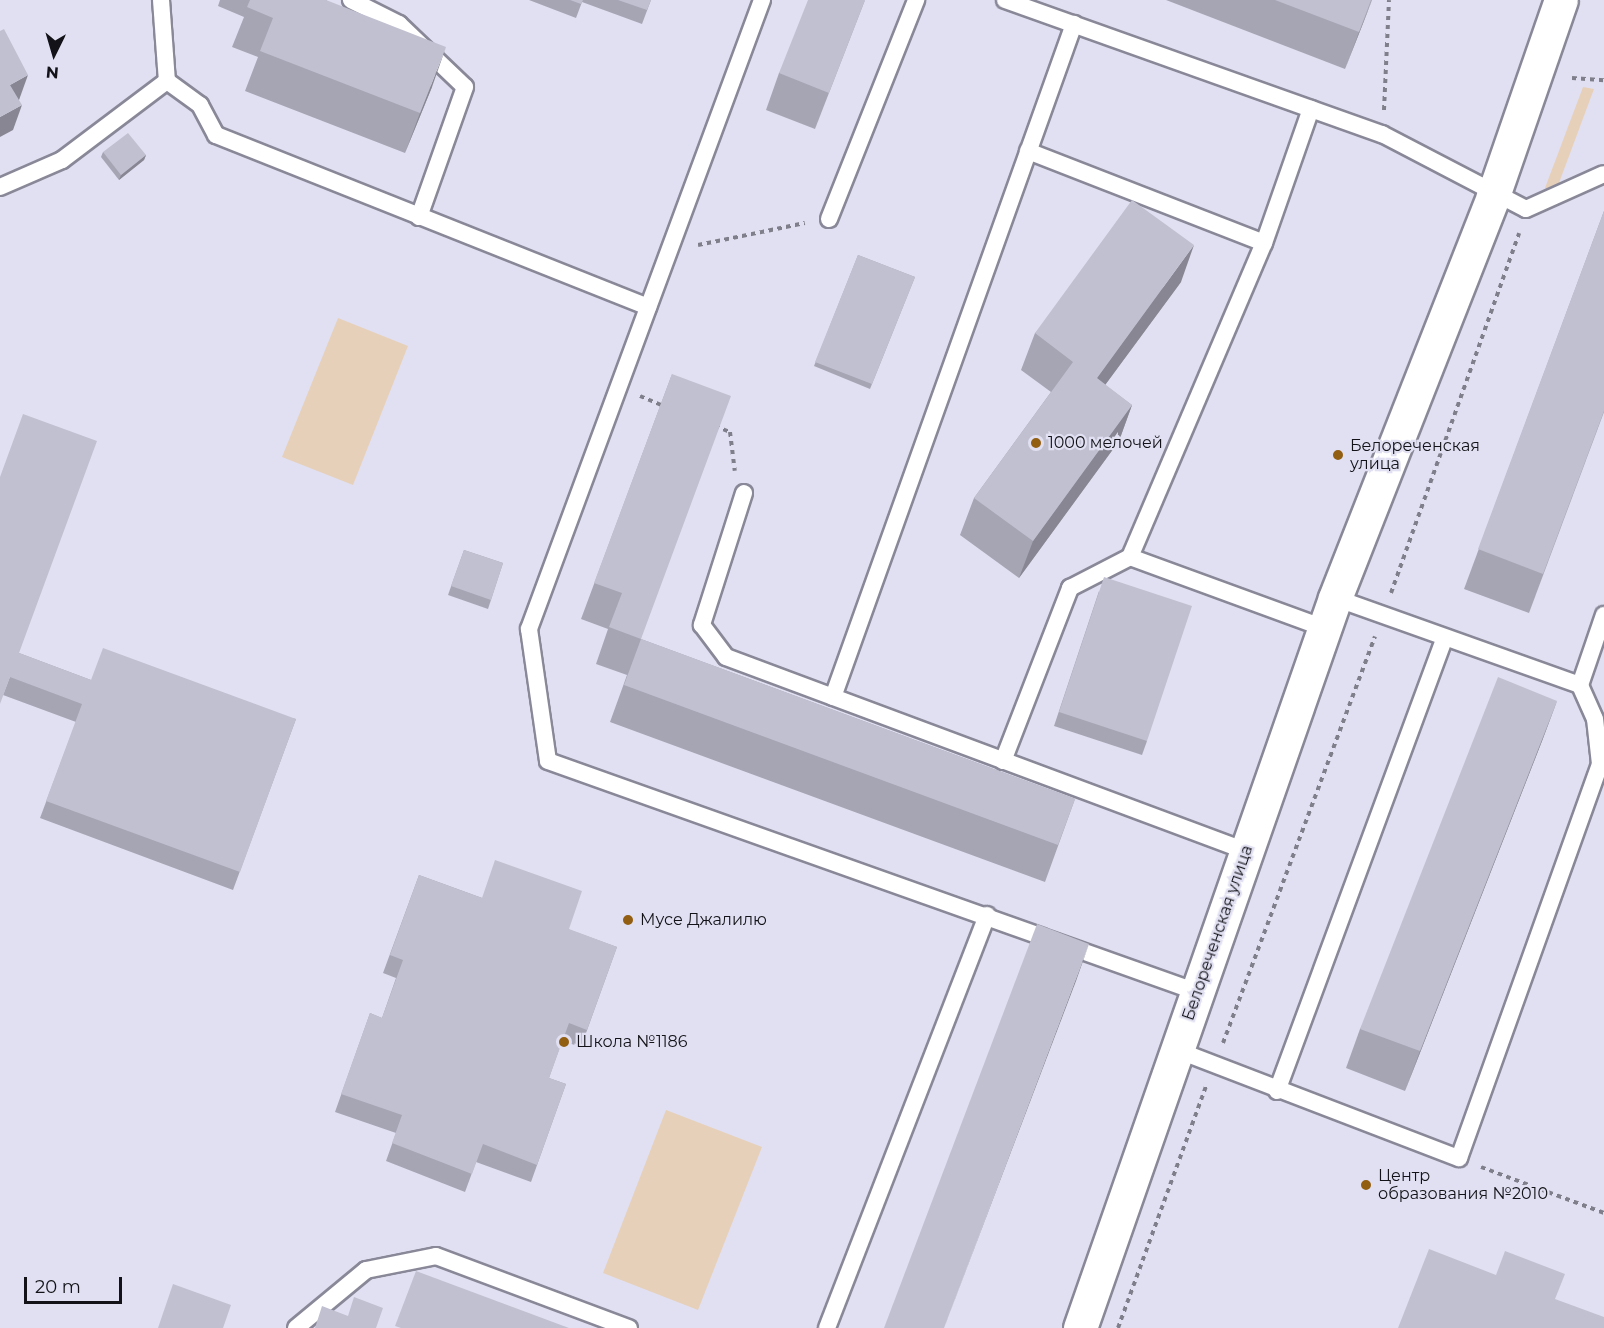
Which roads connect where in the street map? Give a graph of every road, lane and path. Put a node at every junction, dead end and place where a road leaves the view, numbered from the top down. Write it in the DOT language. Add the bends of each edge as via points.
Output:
graph roads {
  1 [pos="161,0"];
  2 [pos="351,0"];
  3 [pos="762,0"];
  4 [pos="916,0"];
  5 [pos="1005,0"];
  6 [pos="1389,0"];
  7 [pos="1561,0"];
  8 [pos="1074,24"];
  9 [pos="1604,80"];
  10 [pos="167,81"];
  11 [pos="1568,87"];
  12 [pos="1311,109"];
  13 [pos="1382,134"];
  14 [pos="1028,151"];
  15 [pos="1604,174"];
  16 [pos="0,187"];
  17 [pos="1493,196"];
  18 [pos="1526,209"];
  19 [pos="419,217"];
  20 [pos="829,219"];
  21 [pos="1264,243"];
  22 [pos="668,250"];
  23 [pos="648,307"];
  24 [pos="620,388"];
  25 [pos="675,410"];
  26 [pos="708,423"];
  27 [pos="744,493"];
  28 [pos="1130,557"];
  29 [pos="1335,598"];
  30 [pos="1384,612"];
  31 [pos="1604,615"];
  32 [pos="1324,628"];
  33 [pos="1444,639"];
  34 [pos="1580,685"];
  35 [pos="833,697"];
  36 [pos="1002,760"];
  37 [pos="1246,851"];
  38 [pos="987,915"];
  39 [pos="1197,992"];
  40 [pos="1177,1050"];
  41 [pos="1214,1064"];
  42 [pos="1277,1091"];
  43 [pos="1459,1158"];
  44 [pos="1604,1212"];
  45 [pos="296,1328"];
  46 [pos="629,1328"];
  47 [pos="827,1328"];
  48 [pos="1080,1328"];
  49 [pos="1118,1328"];
  1 -- 10 [label="lane"];
  2 -- 19 [label="lane" via="399,24 465,87"];
  3 -- 22 [label="lane"];
  4 -- 20 [label="lane"];
  5 -- 8 [label="lane"];
  6 -- 13 [label="path"];
  7 -- 17 [label="street, Белореченская улица"];
  8 -- 12 [label="lane"];
  8 -- 14 [label="lane"];
  9 -- 11 [label="path" via="1572,76"];
  10 -- 16 [label="lane" via="62,160"];
  10 -- 19 [label="lane" via="200,105 216,135"];
  12 -- 13 [label="lane"];
  12 -- 21 [label="lane"];
  13 -- 17 [label="lane" via="1441,161"];
  14 -- 21 [label="lane"];
  14 -- 35 [label="lane"];
  15 -- 18 [label="lane"];
  17 -- 18 [label="lane"];
  17 -- 29 [label="street, Белореченская улица"];
  18 -- 30 [label="path"];
  19 -- 23 [label="lane"];
  20 -- 22 [label="path"];
  21 -- 28 [label="lane"];
  22 -- 23 [label="lane"];
  23 -- 24 [label="lane"];
  24 -- 25 [label="path"];
  24 -- 38 [label="lane" via="529,629 548,761"];
  26 -- 27 [label="path" via="730,432 733,489"];
  27 -- 35 [label="lane" via="702,625 726,657"];
  28 -- 32 [label="lane"];
  28 -- 36 [label="lane" via="1070,588"];
  29 -- 30 [label="lane"];
  29 -- 32 [label="street, Белореченская улица"];
  30 -- 33 [label="lane"];
  30 -- 41 [label="path"];
  31 -- 34 [label="lane"];
  32 -- 37 [label="street, Белореченская улица"];
  33 -- 34 [label="lane"];
  33 -- 42 [label="lane"];
  34 -- 43 [label="lane" via="1595,718 1600,764"];
  35 -- 36 [label="lane"];
  36 -- 37 [label="lane"];
  37 -- 39 [label="street, Белореченская улица"];
  38 -- 39 [label="lane"];
  38 -- 47 [label="lane"];
  39 -- 40 [label="street, Белореченская улица"];
  40 -- 41 [label="lane"];
  40 -- 48 [label="street, Белореченская улица"];
  41 -- 42 [label="lane"];
  41 -- 49 [label="path"];
  42 -- 43 [label="lane"];
  43 -- 44 [label="path"];
  45 -- 46 [label="lane" via="366,1270 436,1256"];
}
